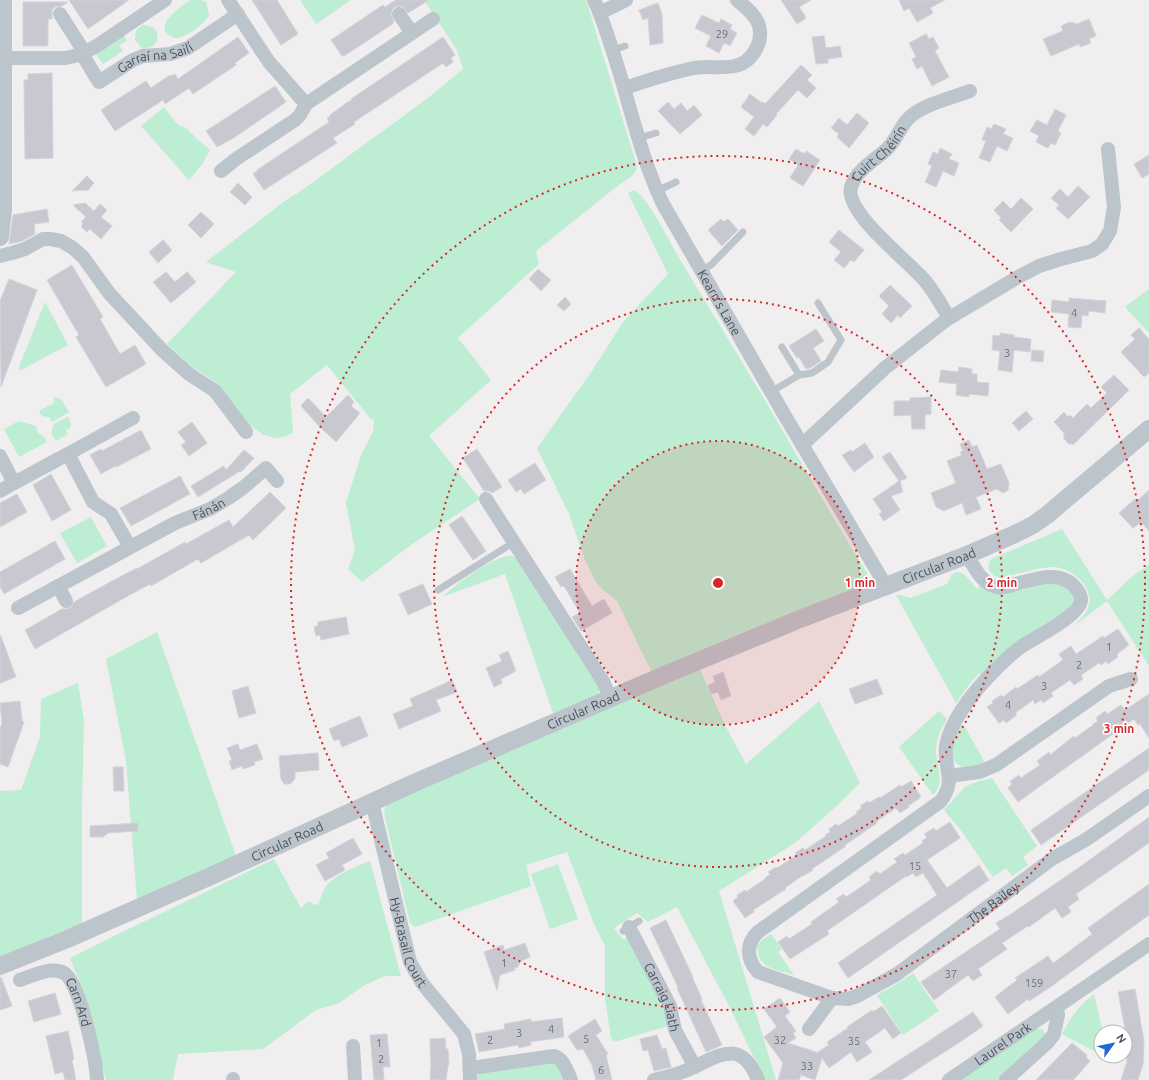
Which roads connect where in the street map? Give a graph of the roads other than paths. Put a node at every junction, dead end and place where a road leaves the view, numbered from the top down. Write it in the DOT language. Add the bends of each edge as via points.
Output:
graph roads {
  1 [pos="3,0"];
  2 [pos="165,0"];
  3 [pos="228,0"];
  4 [pos="594,0"];
  5 [pos="626,0"];
  6 [pos="738,0"];
  7 [pos="600,13"];
  8 [pos="60,14"];
  9 [pos="238,14"];
  10 [pos="399,14"];
  11 [pos="433,19"];
  12 [pos="412,33"];
  13 [pos="83,54"];
  14 [pos="3,58"];
  15 [pos="625,88"];
  16 [pos="970,91"];
  17 [pos="306,104"];
  18 [pos="656,133"];
  19 [pos="639,138"];
  20 [pos="1108,149"];
  21 [pos="221,171"];
  22 [pos="676,182"];
  23 [pos="657,191"];
  24 [pos="743,232"];
  25 [pos="0,237"];
  26 [pos="0,256"];
  27 [pos="701,271"];
  28 [pos="818,303"];
  29 [pos="949,318"];
  30 [pos="782,348"];
  31 [pos="799,375"];
  32 [pos="772,392"];
  33 [pos="133,418"];
  34 [pos="1149,429"];
  35 [pos="246,432"];
  36 [pos="802,445"];
  37 [pos="68,454"];
  38 [pos="0,456"];
  39 [pos="277,481"];
  40 [pos="14,483"];
  41 [pos="0,491"];
  42 [pos="486,499"];
  43 [pos="514,542"];
  44 [pos="130,547"];
  45 [pos="967,555"];
  46 [pos="58,586"];
  47 [pos="886,586"];
  48 [pos="438,590"];
  49 [pos="66,601"];
  50 [pos="18,608"];
  51 [pos="1132,679"];
  52 [pos="610,698"];
  53 [pos="949,776"];
  54 [pos="1149,796"];
  55 [pos="372,802"];
  56 [pos="630,926"];
  57 [pos="1148,949"];
  58 [pos="0,966"];
  59 [pos="20,980"];
  60 [pos="832,998"];
  61 [pos="1057,1007"];
  62 [pos="809,1029"];
  63 [pos="353,1046"];
  64 [pos="695,1067"];
  65 [pos="470,1074"];
  66 [pos="97,1080"];
  67 [pos="355,1080"];
  68 [pos="571,1080"];
  69 [pos="654,1080"];
  70 [pos="758,1080"];
  71 [pos="949,1080"];
  72 [pos="1006,1080"];
  1 -- 14 [label="street"];
  2 -- 13 [label="street"];
  3 -- 9 [label="street"];
  4 -- 7 [label="street, Kearn's Lane"];
  5 -- 7 [label="street"];
  6 -- 15 [label="street" via="753,14 760,29 757,48 748,60 736,66 690,69"];
  7 -- 15 [label="street, Kearn's Lane" via="619,48"];
  8 -- 13 [label="street, Garraí na Sailí"];
  9 -- 13 [label="street, Garraí na Sailí" via="188,48 170,54 143,56 100,82"];
  9 -- 17 [label="street" via="269,62"];
  10 -- 12 [label="street"];
  11 -- 12 [label="street"];
  12 -- 17 [label="street"];
  13 -- 14 [label="street" via="66,58"];
  14 -- 25 [label="street" via="3,209"];
  15 -- 19 [label="street, Kearn's Lane"];
  16 -- 29 [label="street, Cuirt Chéirín" via="924,108 908,118 891,144 860,173 851,190 861,215 926,282"];
  17 -- 21 [label="street" via="295,120"];
  18 -- 19 [label="lane"];
  19 -- 23 [label="street, Kearn's Lane"];
  20 -- 29 [label="street" via="1114,207 1110,231 1102,244 1092,251 1039,266"];
  22 -- 23 [label="lane"];
  23 -- 27 [label="street, Kearn's Lane"];
  24 -- 27 [label="lane" via="711,265"];
  26 -- 35 [label="street" via="50,238 62,241 73,248 83,257 109,293 162,350 189,374 216,391"];
  27 -- 32 [label="street, Kearn's Lane"];
  28 -- 31 [label="lane" via="841,340 828,362 812,373"];
  29 -- 36 [label="street" via="885,368"];
  30 -- 31 [label="lane"];
  31 -- 32 [label="lane"];
  32 -- 36 [label="street, Kearn's Lane"];
  33 -- 37 [label="street"];
  34 -- 45 [label="street, Circular Road" via="1032,525"];
  36 -- 47 [label="street, Kearn's Lane"];
  37 -- 40 [label="street"];
  37 -- 44 [label="street" via="93,502 111,514"];
  38 -- 40 [label="street"];
  39 -- 44 [label="street, Fánán" via="266,468 227,500"];
  40 -- 41 [label="street"];
  42 -- 43 [label="street"];
  43 -- 48 [label="lane"];
  43 -- 52 [label="street" via="603,681"];
  44 -- 46 [label="street, Fánán"];
  45 -- 47 [label="street, Circular Road"];
  45 -- 53 [label="street, The Bailey" via="979,574 999,588 1052,576 1069,582 1081,598 1080,605 1074,613 1021,647 975,691 957,718 948,738 946,748"];
  46 -- 49 [label="street"];
  46 -- 50 [label="street, Fánán"];
  47 -- 52 [label="street, Circular Road" via="800,618"];
  51 -- 53 [label="street" via="1109,686 996,765 979,772"];
  52 -- 55 [label="street, Circular Road"];
  53 -- 60 [label="street, The Bailey" via="949,786 936,806 752,938 749,956 752,966 758,972"];
  54 -- 60 [label="street, The Bailey" via="1087,839 1052,859 897,974 857,996 848,999"];
  55 -- 58 [label="street, Circular Road" via="219,873"];
  55 -- 65 [label="street, Hy-Brasail Court" via="410,962 422,984 464,1034 468,1047"];
  56 -- 64 [label="street, Carraig Liath" via="670,1006 675,1030"];
  57 -- 61 [label="street, Laurel Park"];
  59 -- 66 [label="street, Carn Ard" via="52,971 63,972 70,978 95,1059"];
  60 -- 62 [label="street"];
  61 -- 71 [label="street, Laurel Park"];
  61 -- 72 [label="street, Laurel Park" via="1054,1034"];
  63 -- 67 [label="street"];
  64 -- 69 [label="street"];
  64 -- 70 [label="street" via="724,1054 736,1054 748,1062"];
  65 -- 68 [label="street, Hy-Brasail Court" via="554,1056 563,1063"];
}
